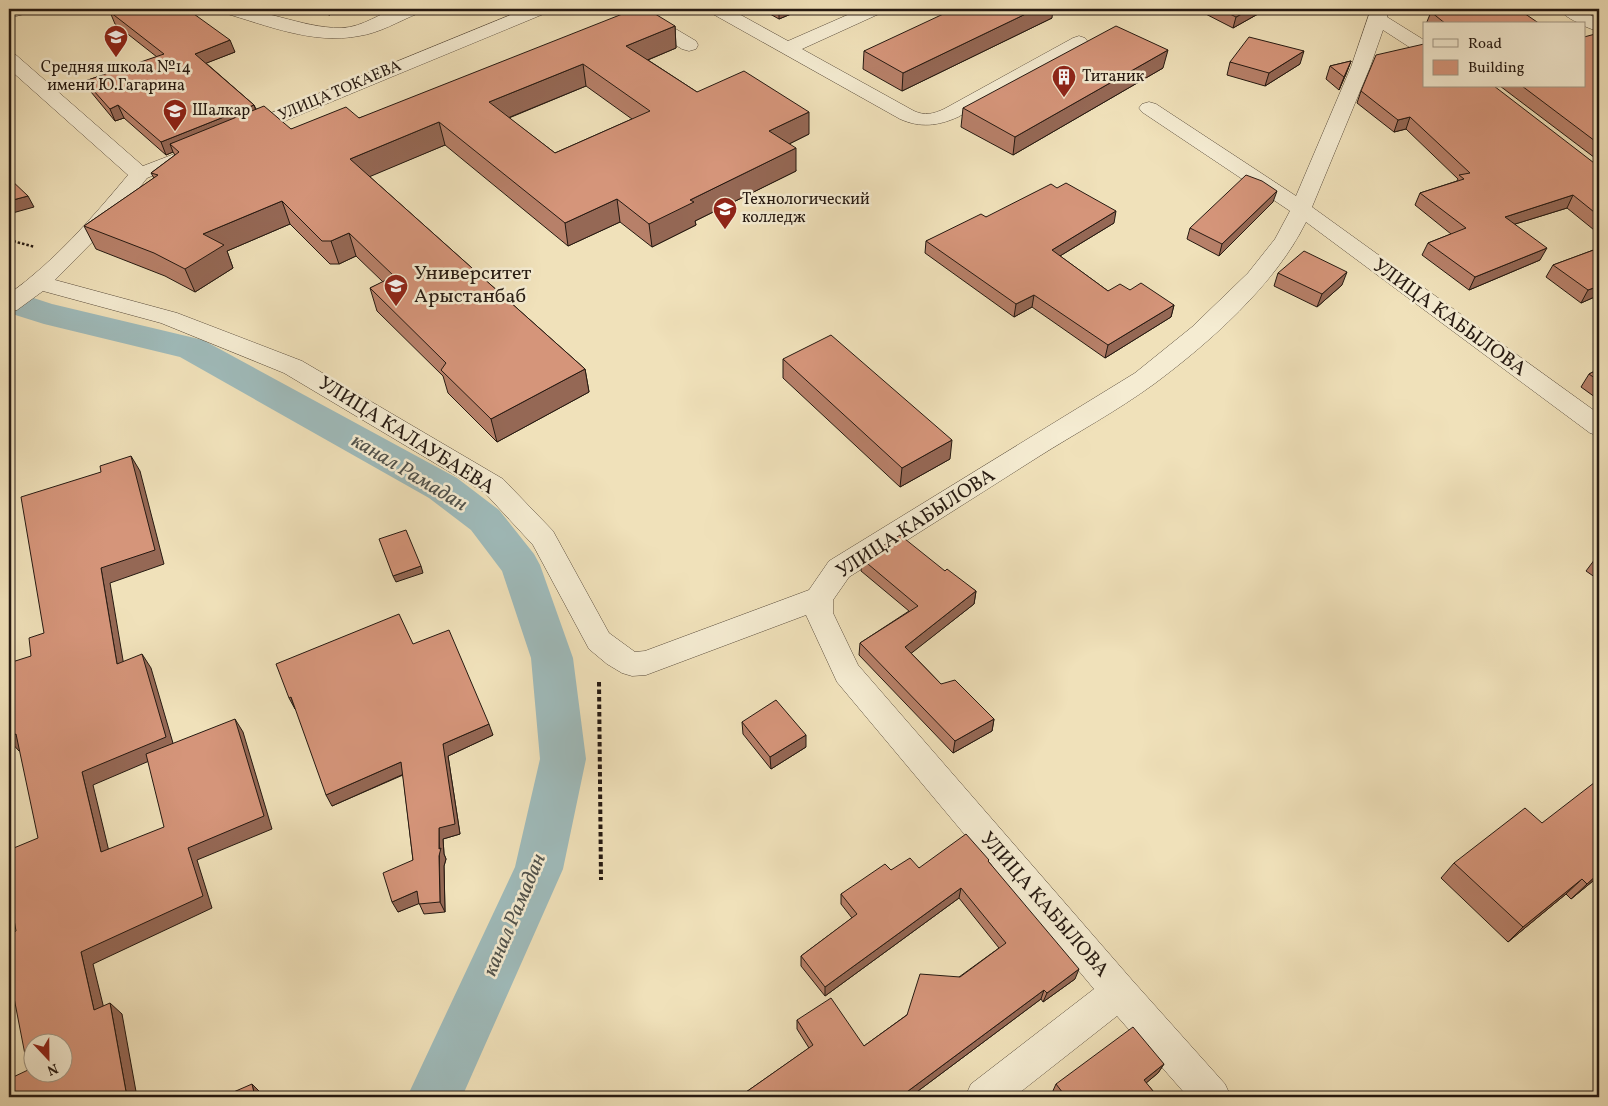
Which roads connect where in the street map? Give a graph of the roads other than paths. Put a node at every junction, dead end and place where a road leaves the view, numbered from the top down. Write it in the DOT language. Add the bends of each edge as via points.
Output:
graph roads {
  1 [pos="22,9"];
  2 [pos="230,9"];
  3 [pos="413,9"];
  4 [pos="540,9"];
  5 [pos="630,9"];
  6 [pos="717,9"];
  7 [pos="875,9"];
  8 [pos="1568,9"];
  9 [pos="9,13"];
  10 [pos="1379,14"];
  11 [pos="1599,27"];
  12 [pos="1079,42"];
  13 [pos="689,46"];
  14 [pos="1423,47"];
  15 [pos="788,48"];
  16 [pos="9,60"];
  17 [pos="1149,108"];
  18 [pos="140,174"];
  19 [pos="1300,208"];
  20 [pos="38,284"];
  21 [pos="9,306"];
  22 [pos="1599,427"];
  23 [pos="819,598"];
  24 [pos="1119,992"];
  25 [pos="984,1097"];
  26 [pos="1212,1097"];
  1 -- 9 [label="street"];
  2 -- 3 [label="street" via="328,33 363,29"];
  4 -- 18 [label="street, УЛИЦА ТОКАЕВА"];
  5 -- 13 [label="street"];
  6 -- 15 [label="street"];
  7 -- 15 [label="street"];
  8 -- 11 [label="street"];
  10 -- 14 [label="street, УЛИЦА КАБЫЛОВА"];
  10 -- 19 [label="street, УЛИЦА КАБЫЛОВА"];
  12 -- 15 [label="street" via="951,113 924,121 907,115"];
  16 -- 18 [label="street"];
  17 -- 19 [label="street"];
  18 -- 20 [label="street" via="107,214"];
  19 -- 22 [label="street, УЛИЦА КАБЫЛОВА"];
  19 -- 23 [label="street, УЛИЦА КАБЫЛОВА" via="1285,240 1254,280 1182,350 1144,379 839,570"];
  20 -- 21 [label="street"];
  20 -- 23 [label="street, УЛИЦА КАЛАУБАЕВА" via="170,318 293,367 494,486 543,538 599,641 616,656 632,664 646,663"];
  23 -- 24 [label="street, УЛИЦА КАБЫЛОВА" via="819,613 847,673"];
  24 -- 25 [label="street, УЛИЦА КАБЫЛОВА"];
  24 -- 26 [label="street, УЛИЦА КАБЫЛОВА"];
}
